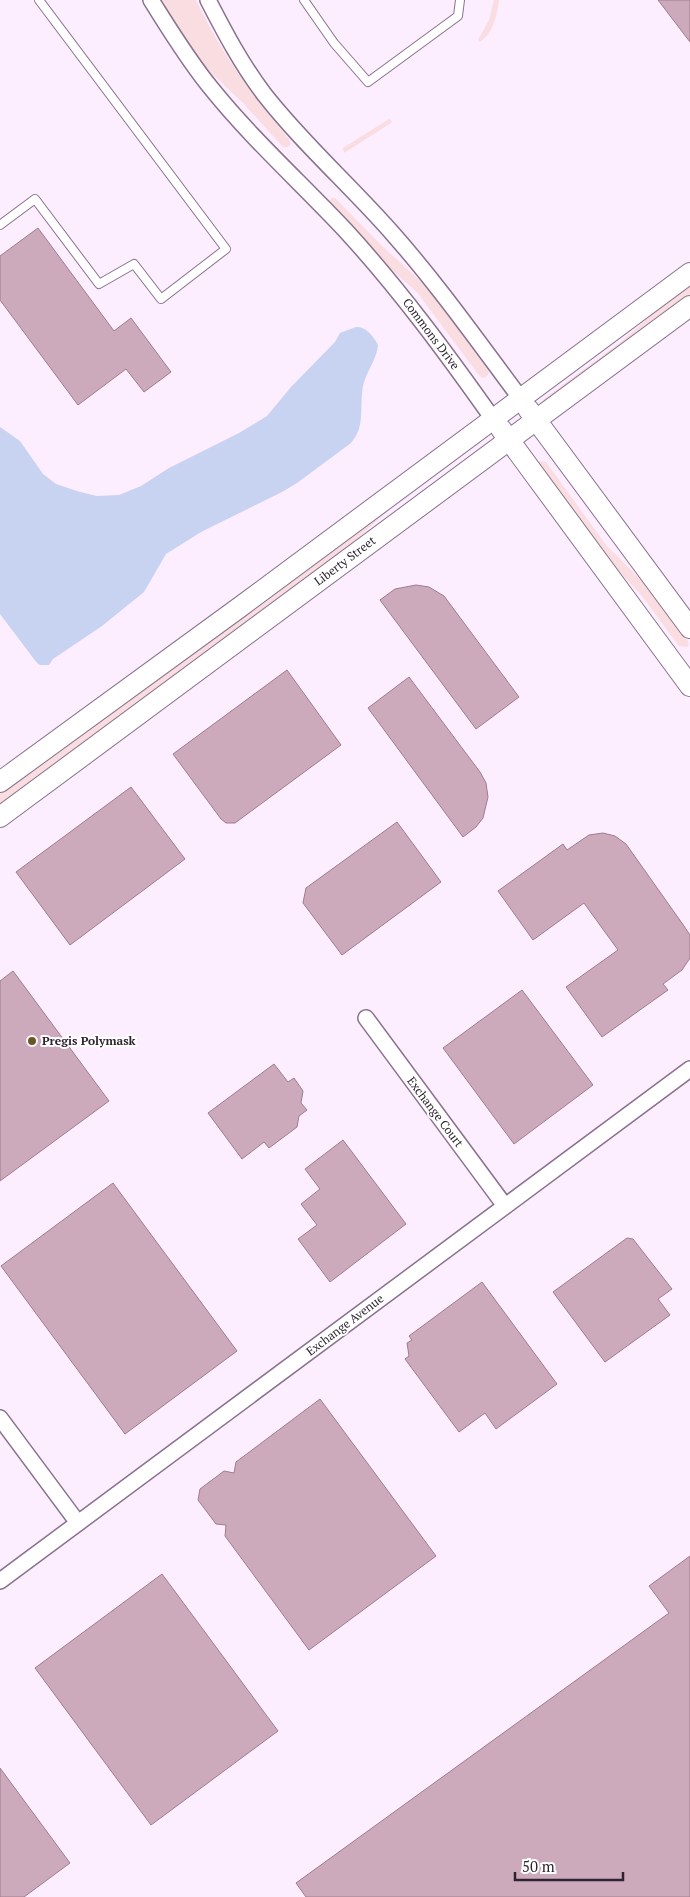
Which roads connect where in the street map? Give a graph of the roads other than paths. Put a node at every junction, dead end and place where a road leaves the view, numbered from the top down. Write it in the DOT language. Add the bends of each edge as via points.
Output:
graph roads {
  1 [pos="39,0"];
  2 [pos="151,0"];
  3 [pos="208,0"];
  4 [pos="304,0"];
  5 [pos="460,0"];
  6 [pos="0,225"];
  7 [pos="690,273"];
  8 [pos="690,306"];
  9 [pos="521,399"];
  10 [pos="493,419"];
  11 [pos="535,420"];
  12 [pos="509,439"];
  13 [pos="690,628"];
  14 [pos="690,686"];
  15 [pos="0,782"];
  16 [pos="0,817"];
  17 [pos="366,1018"];
  18 [pos="690,1068"];
  19 [pos="505,1206"];
  20 [pos="0,1418"];
  21 [pos="78,1523"];
  22 [pos="0,1581"];
  1 -- 6 [label="lane" via="226,249 160,299 134,264 99,284 35,199"];
  2 -- 10 [label="street, Commons Drive" via="210,88 382,271"];
  3 -- 9 [label="street" via="240,59 265,95 425,272"];
  4 -- 5 [label="lane" via="334,43 368,82 458,16"];
  7 -- 9 [label="street, Liberty Street"];
  8 -- 11 [label="street, Liberty Street"];
  9 -- 10 [label="street, Liberty Street"];
  9 -- 11 [label="street"];
  10 -- 12 [label="street, Commons Drive"];
  10 -- 15 [label="street, Liberty Street"];
  11 -- 12 [label="street, Liberty Street"];
  11 -- 13 [label="street"];
  12 -- 14 [label="street, Commons Drive"];
  12 -- 16 [label="street, Liberty Street"];
  17 -- 19 [label="street, Exchange Court"];
  18 -- 19 [label="street, Exchange Avenue"];
  19 -- 21 [label="street, Exchange Avenue"];
  20 -- 21 [label="street"];
  21 -- 22 [label="street, Exchange Avenue"];
}
